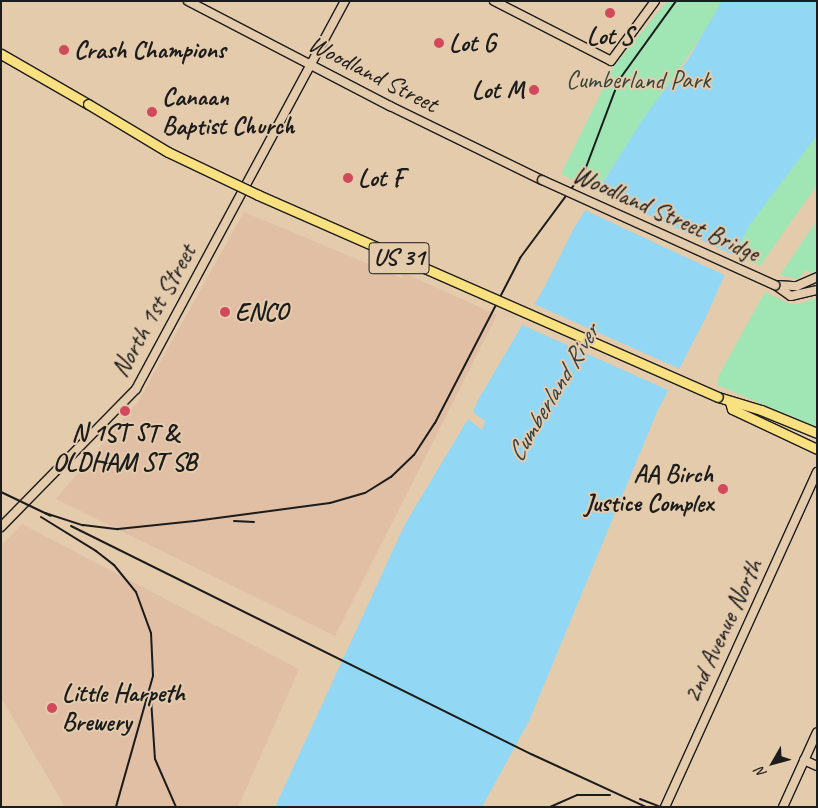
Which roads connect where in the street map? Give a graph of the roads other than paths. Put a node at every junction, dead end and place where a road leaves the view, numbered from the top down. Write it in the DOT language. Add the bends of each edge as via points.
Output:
graph roads {
  1 [pos="188,1"];
  2 [pos="344,1"];
  3 [pos="494,1"];
  4 [pos="655,1"];
  5 [pos="1,54"];
  6 [pos="311,66"];
  7 [pos="542,180"];
  8 [pos="814,278"];
  9 [pos="775,285"];
  10 [pos="817,290"];
  11 [pos="730,402"];
  12 [pos="817,433"];
  13 [pos="817,449"];
  14 [pos="817,472"];
  15 [pos="1,527"];
  16 [pos="817,732"];
  17 [pos="804,760"];
  18 [pos="817,766"];
  19 [pos="784,805"];
  20 [pos="665,807"];
  1 -- 6 [label="street, Woodland Street"];
  2 -- 6 [label="street, North 1st Street"];
  3 -- 4 [label="street" via="608,60 619,53"];
  5 -- 11 [label="main road, US 31, bridge" via="168,152 258,195"];
  6 -- 7 [label="street, Woodland Street"];
  6 -- 15 [label="street, North 1st Street" via="136,389"];
  7 -- 9 [label="street, Woodland Street Bridge, bridge"];
  8 -- 9 [label="street" via="797,286"];
  9 -- 10 [label="street" via="791,296"];
  11 -- 12 [label="main road, US 31" via="736,400 753,406"];
  11 -- 13 [label="main road, US 31" via="732,409"];
  14 -- 20 [label="street, 2nd Avenue North"];
  16 -- 17 [label="street"];
  17 -- 18 [label="street"];
  17 -- 19 [label="street"];
}
